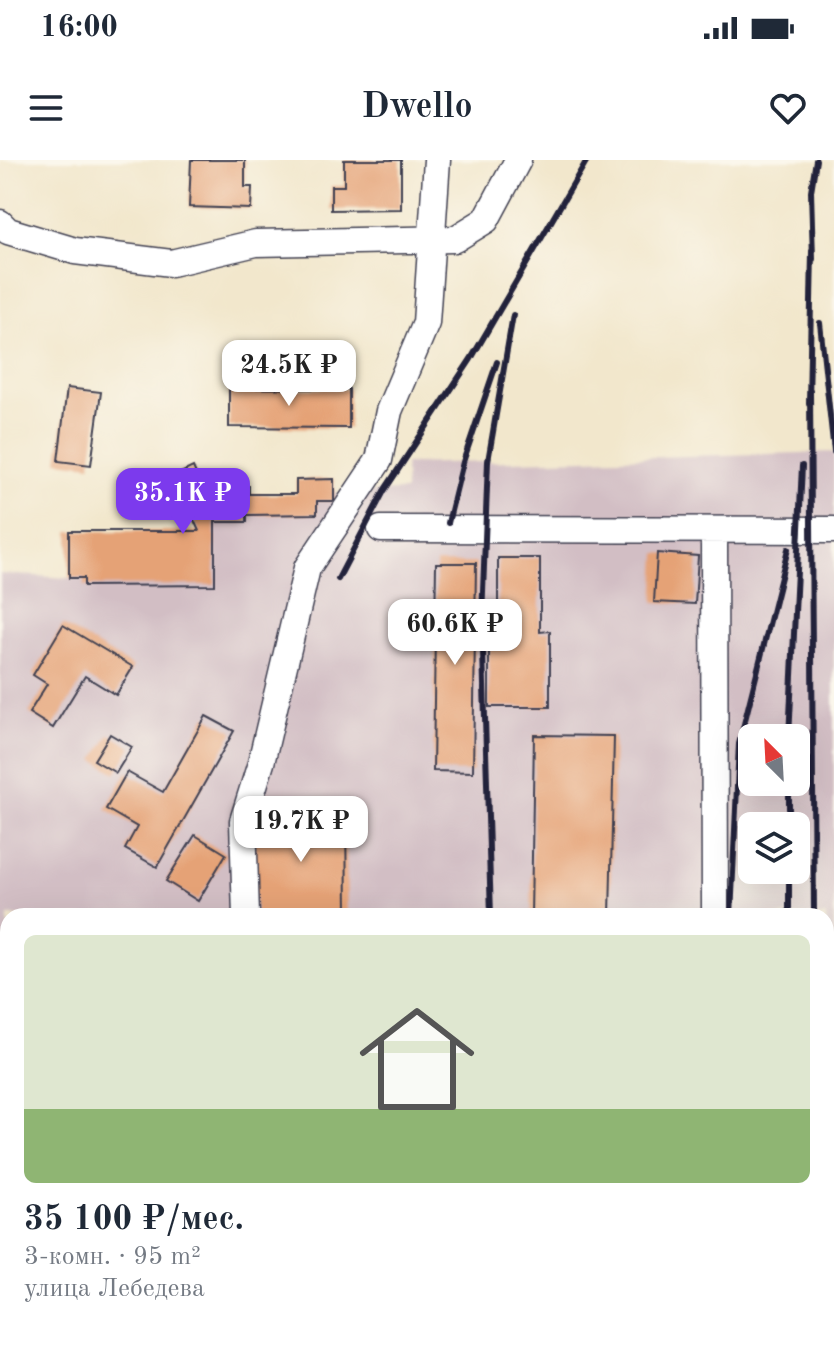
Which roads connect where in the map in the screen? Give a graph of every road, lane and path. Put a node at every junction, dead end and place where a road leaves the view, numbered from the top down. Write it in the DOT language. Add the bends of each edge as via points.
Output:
graph roads {
  1 [pos="437,160"];
  2 [pos="518,160"];
  3 [pos="0,223"];
  4 [pos="433,241"];
  5 [pos="381,529"];
  6 [pos="714,530"];
  7 [pos="834,530"];
  8 [pos="246,908"];
  9 [pos="715,908"];
  1 -- 4 [label="street"];
  2 -- 4 [label="street" via="486,220 455,239"];
  3 -- 4 [label="street" via="8,231 75,251 171,263 256,243"];
  4 -- 8 [label="street" via="426,323 389,411 379,460 307,568 243,821"];
  5 -- 6 [label="street"];
  6 -- 7 [label="street"];
  6 -- 9 [label="street"];
}
